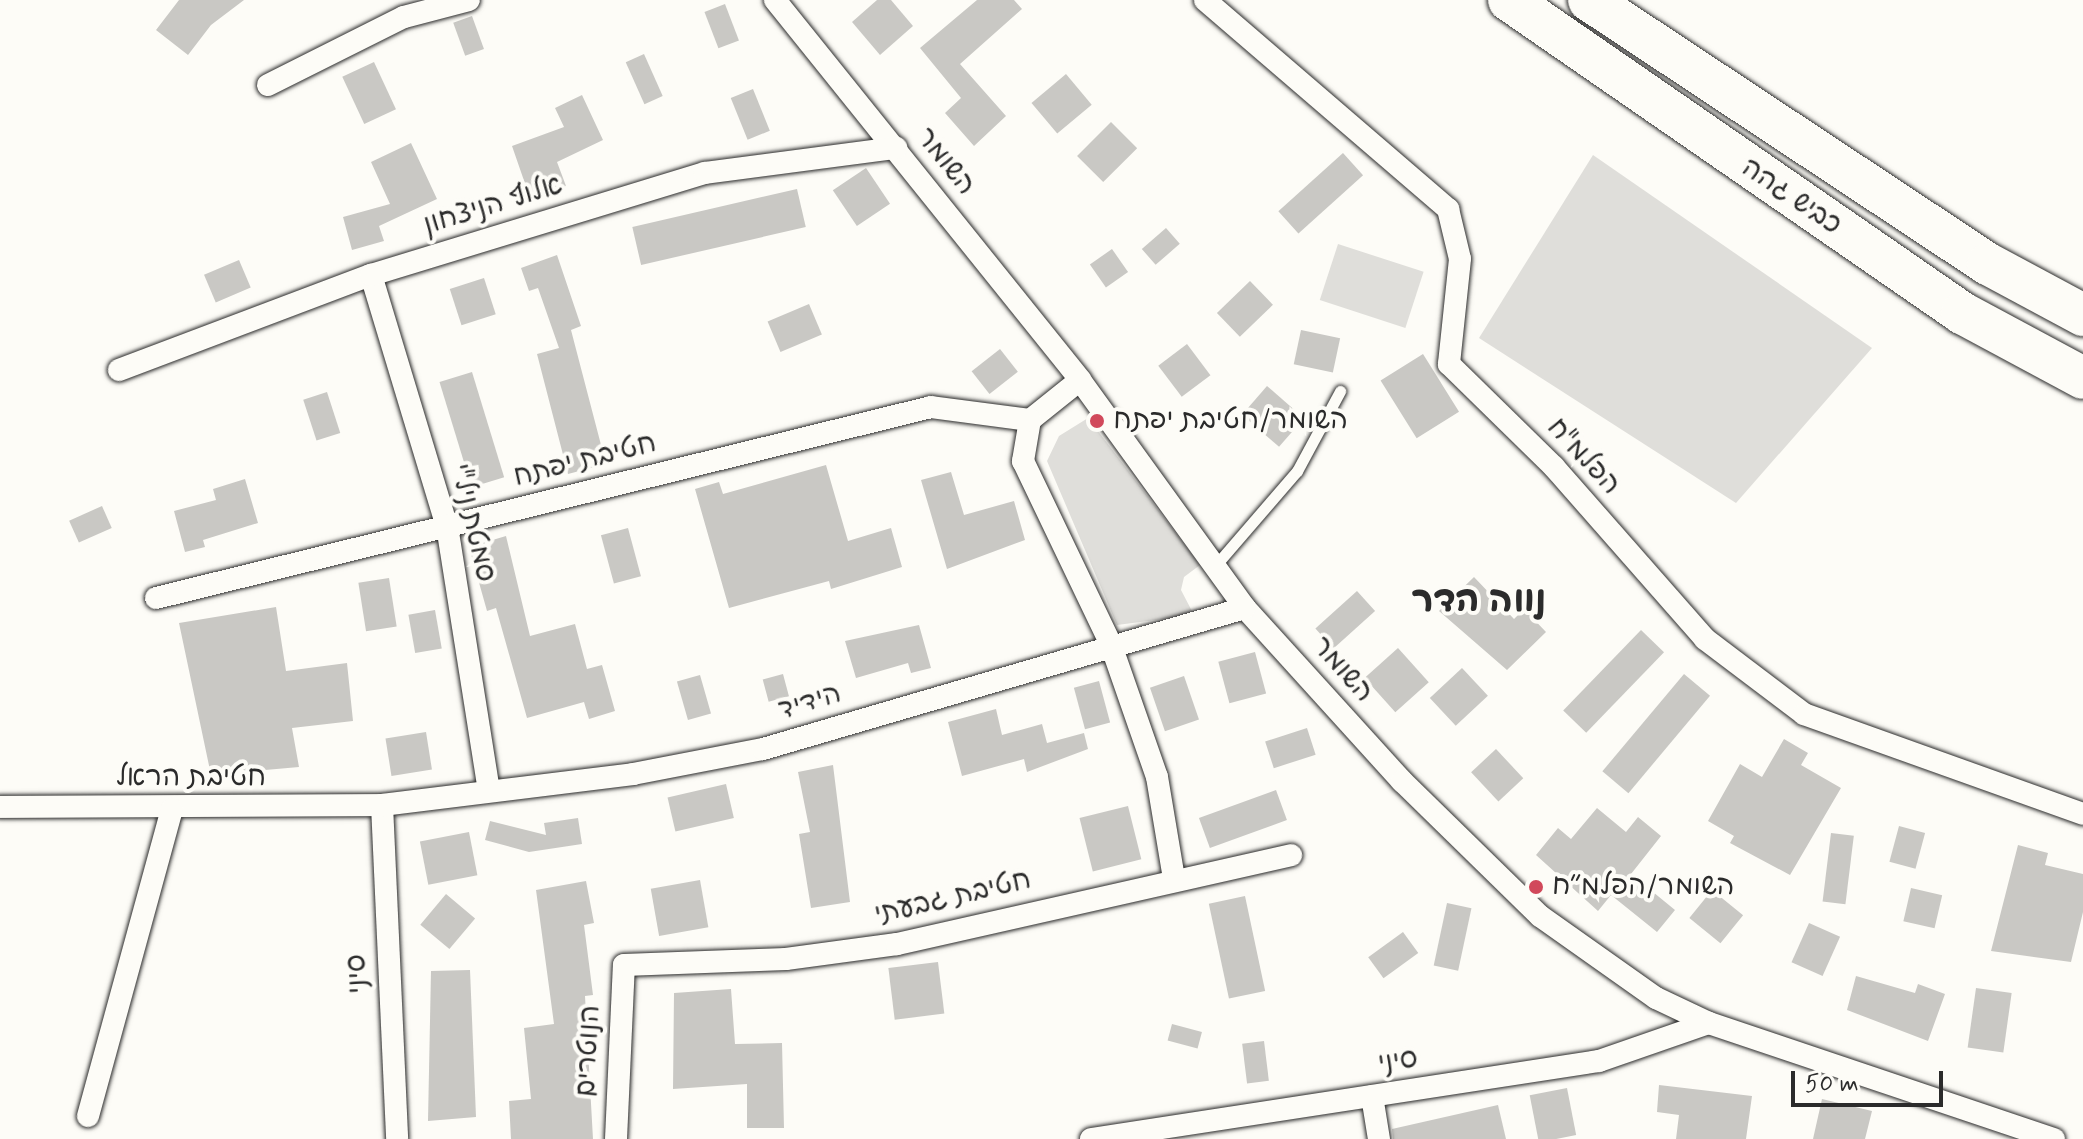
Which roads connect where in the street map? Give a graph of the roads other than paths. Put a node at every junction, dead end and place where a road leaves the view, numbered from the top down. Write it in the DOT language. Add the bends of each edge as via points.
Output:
graph roads {
  1 [pos="469,0"];
  2 [pos="775,0"];
  3 [pos="1205,0"];
  4 [pos="1509,0"];
  5 [pos="1589,0"];
  6 [pos="268,85"];
  7 [pos="896,148"];
  8 [pos="371,275"];
  9 [pos="2083,315"];
  10 [pos="119,370"];
  11 [pos="2083,378"];
  12 [pos="1080,380"];
  13 [pos="1340,391"];
  14 [pos="1030,420"];
  15 [pos="447,526"];
  16 [pos="1215,566"];
  17 [pos="156,598"];
  18 [pos="1245,608"];
  19 [pos="1111,645"];
  20 [pos="489,790"];
  21 [pos="382,805"];
  22 [pos="0,807"];
  23 [pos="172,809"];
  24 [pos="2083,814"];
  25 [pos="1291,855"];
  26 [pos="1174,879"];
  27 [pos="624,965"];
  28 [pos="1709,1023"];
  29 [pos="1372,1096"];
  30 [pos="88,1116"];
  31 [pos="397,1139"];
  32 [pos="616,1139"];
  33 [pos="1091,1139"];
  34 [pos="1379,1139"];
  35 [pos="2054,1139"];
  1 -- 6 [label="street" via="404,17"];
  2 -- 7 [label="street, השומר"];
  3 -- 24 [label="street, הפלמ\"ח" via="1448,209 1460,259 1449,364 1554,467 1705,639 1804,714"];
  4 -- 11 [label="highway, כביש גהה" via="1962,313"];
  5 -- 9 [label="highway, כביש גהה" via="1988,264"];
  7 -- 8 [label="street, אלוף הניצחון" via="705,173"];
  7 -- 12 [label="street, השומר"];
  8 -- 10 [label="street, אלוף הניצחון"];
  8 -- 15 [label="street, סמטת ניל\"י"];
  12 -- 14 [label="street"];
  12 -- 16 [label="street, השומר"];
  13 -- 16 [label="lane" via="1297,471"];
  14 -- 15 [label="street, חטיבת יפתח" via="931,407"];
  14 -- 19 [label="street" via="1023,461 1030,485"];
  15 -- 17 [label="street, חטיבת יפתח"];
  15 -- 20 [label="street, סמטת ניל\"י"];
  16 -- 18 [label="street, השומר"];
  18 -- 19 [label="street, הידיד"];
  18 -- 28 [label="street, השומר" via="1505,885 1656,998"];
  19 -- 20 [label="street, הידיד" via="763,749 633,774"];
  19 -- 26 [label="street" via="1157,777"];
  20 -- 21 [label="street, הידיד"];
  21 -- 23 [label="street, חטיבת הראל"];
  21 -- 31 [label="street, סיני"];
  22 -- 23 [label="street, חטיבת הראל"];
  23 -- 30 [label="street"];
  25 -- 26 [label="street, חטיבת גבעתי"];
  26 -- 27 [label="street, חטיבת גבעתי" via="897,944 786,959"];
  27 -- 32 [label="street, הנוטרים"];
  28 -- 29 [label="street, סיני" via="1599,1061"];
  28 -- 35 [label="street, השומר"];
  29 -- 33 [label="street, סיני"];
  29 -- 34 [label="street"];
}
